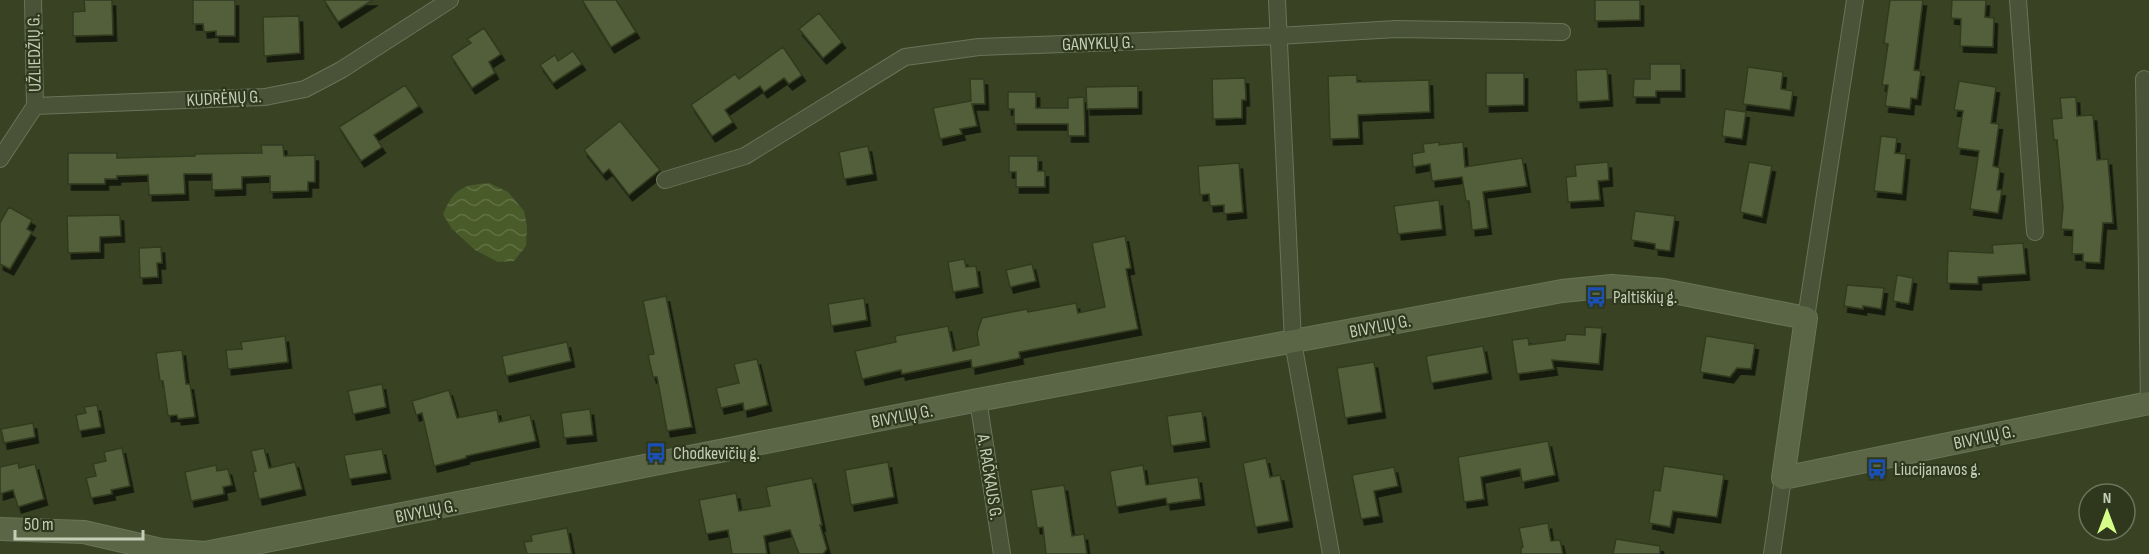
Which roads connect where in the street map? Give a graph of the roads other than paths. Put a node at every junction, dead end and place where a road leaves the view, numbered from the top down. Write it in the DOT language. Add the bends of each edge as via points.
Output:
graph roads {
  1 [pos="33,0"];
  2 [pos="450,0"];
  3 [pos="1277,0"];
  4 [pos="1855,0"];
  5 [pos="2018,0"];
  6 [pos="1562,32"];
  7 [pos="1278,36"];
  8 [pos="2144,79"];
  9 [pos="35,106"];
  10 [pos="0,159"];
  11 [pos="665,180"];
  12 [pos="2035,232"];
  13 [pos="1806,318"];
  14 [pos="1293,342"];
  15 [pos="978,400"];
  16 [pos="2149,403"];
  17 [pos="1783,478"];
  18 [pos="0,529"];
  19 [pos="162,552"];
  20 [pos="1002,554"];
  21 [pos="1331,554"];
  22 [pos="1772,554"];
  1 -- 9 [label="street, UŽLIEDŽIŲ G."];
  2 -- 9 [label="street, KUDRĖNŲ G." via="341,70 304,88 265,97"];
  3 -- 7 [label="street"];
  4 -- 13 [label="street"];
  5 -- 12 [label="street"];
  6 -- 7 [label="street, GANYKLŲ G." via="1396,29"];
  7 -- 11 [label="street, GANYKLŲ G." via="979,47 905,57 745,156"];
  7 -- 14 [label="street"];
  8 -- 16 [label="street"];
  9 -- 10 [label="street"];
  13 -- 14 [label="street, BIVYLIŲ G." via="1663,290 1612,286 1562,291"];
  13 -- 17 [label="street"];
  14 -- 15 [label="street, BIVYLIŲ G."];
  14 -- 21 [label="street"];
  15 -- 19 [label="street, BIVYLIŲ G." via="226,550"];
  15 -- 20 [label="street, A. RAČKAUS G."];
  16 -- 17 [label="street, BIVYLIŲ G."];
  17 -- 22 [label="street"];
  18 -- 19 [label="street, BIVYLIŲ G." via="84,532"];
}
